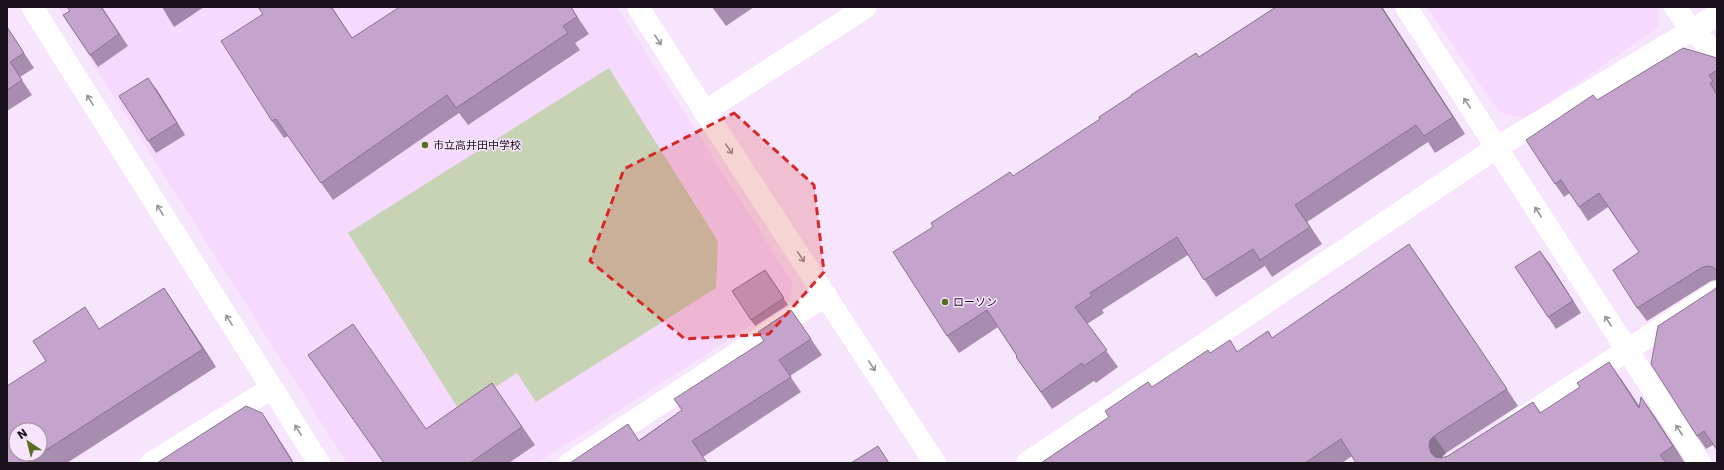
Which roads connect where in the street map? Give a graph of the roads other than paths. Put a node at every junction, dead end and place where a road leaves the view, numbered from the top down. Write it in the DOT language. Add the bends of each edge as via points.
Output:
graph roads {
  1 [pos="32,7"];
  2 [pos="638,7"];
  3 [pos="866,7"];
  4 [pos="1406,7"];
  5 [pos="1675,7"];
  6 [pos="1717,15"];
  7 [pos="1692,31"];
  8 [pos="1717,53"];
  9 [pos="704,112"];
  10 [pos="1496,148"];
  11 [pos="1717,292"];
  12 [pos="826,295"];
  13 [pos="1627,350"];
  14 [pos="272,388"];
  15 [pos="1493,437"];
  16 [pos="151,463"];
  17 [pos="319,463"];
  18 [pos="570,463"];
  19 [pos="935,463"];
  20 [pos="1027,463"];
  21 [pos="1700,463"];
  14 -- 1 [label="street, one-way"];
  2 -- 9 [label="street, one-way"];
  3 -- 9 [label="street"];
  10 -- 4 [label="street, one-way"];
  5 -- 7 [label="street"];
  6 -- 7 [label="street"];
  7 -- 8 [label="street"];
  7 -- 10 [label="street"];
  9 -- 12 [label="street, one-way"];
  13 -- 10 [label="street, one-way"];
  10 -- 20 [label="street"];
  11 -- 13 [label="street"];
  12 -- 18 [label="street"];
  12 -- 19 [label="street, one-way"];
  13 -- 15 [label="street"];
  21 -- 13 [label="street, one-way"];
  14 -- 16 [label="street"];
  17 -- 14 [label="street, one-way"];
}
